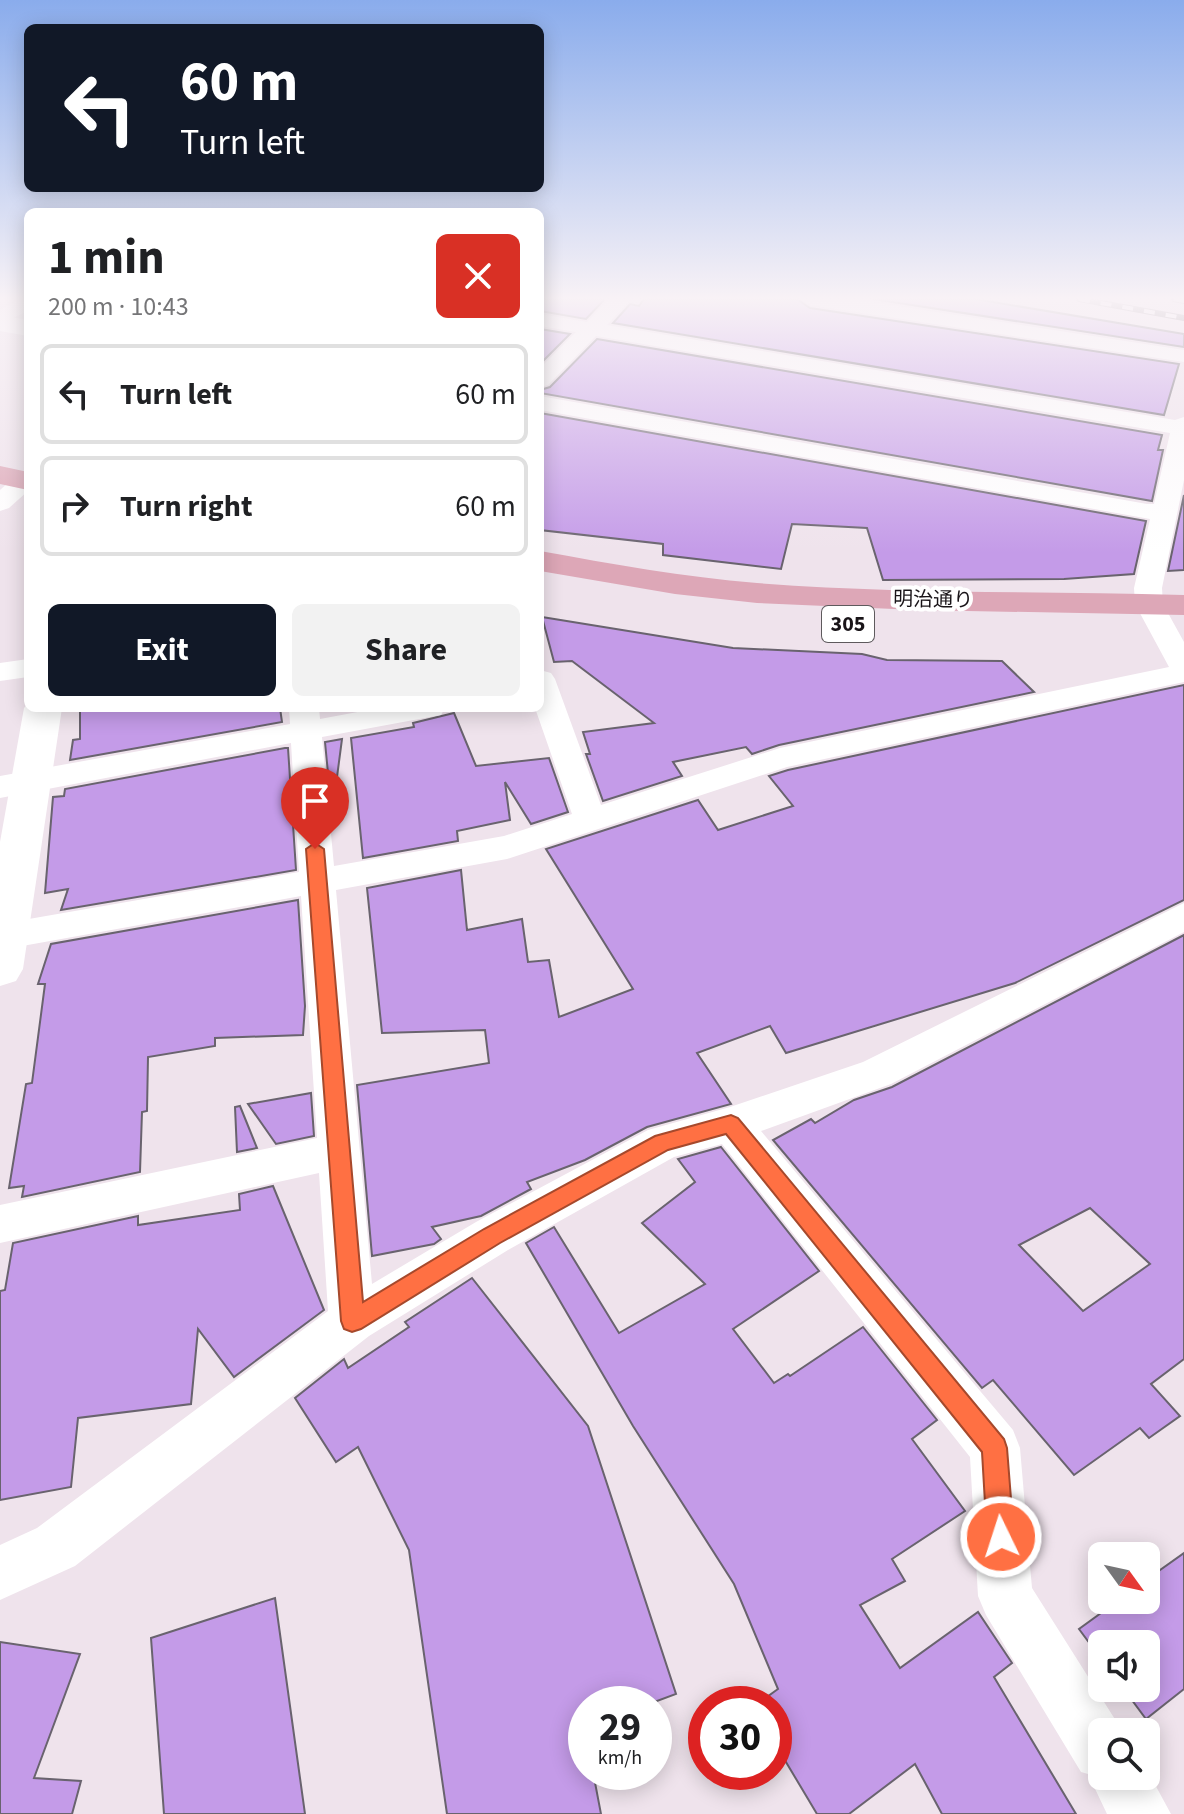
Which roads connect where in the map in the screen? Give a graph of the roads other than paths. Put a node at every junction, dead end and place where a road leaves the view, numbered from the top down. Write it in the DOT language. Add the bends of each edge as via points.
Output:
graph roads {
  1 [pos="926,384"];
  2 [pos="544,404"];
  3 [pos="1184,426"];
  4 [pos="0,452"];
  5 [pos="22,474"];
  6 [pos="0,503"];
  7 [pos="1167,511"];
  8 [pos="544,562"];
  9 [pos="544,587"];
  10 [pos="1169,616"];
  11 [pos="24,669"];
  12 [pos="1184,671"];
  13 [pos="0,672"];
  14 [pos="544,693"];
  15 [pos="42,712"];
  16 [pos="385,712"];
  17 [pos="305,719"];
  18 [pos="16,784"];
  19 [pos="590,819"];
  20 [pos="317,879"];
  21 [pos="1184,916"];
  22 [pos="1,947"];
  23 [pos="731,1124"];
  24 [pos="338,1151"];
  25 [pos="0,1224"];
  26 [pos="352,1321"];
  27 [pos="0,1573"];
  28 [pos="1088,1729"];
  29 [pos="1126,1790"];
  30 [pos="1141,1814"];
  1 -- 3 [label="street"];
  2 -- 7 [label="street" via="1147,512"];
  3 -- 7 [label="street"];
  4 -- 5 [label="main road"];
  5 -- 6 [label="street"];
  7 -- 10 [label="street" via="1148,588"];
  8 -- 10 [label="main road, 明治通り / 305" via="755,593"];
  9 -- 10 [label="main road, 明治通り / 305" via="673,610 787,622"];
  10 -- 12 [label="street"];
  11 -- 13 [label="street"];
  12 -- 19 [label="street" via="780,758"];
  14 -- 19 [label="street"];
  15 -- 18 [label="street"];
  16 -- 17 [label="street"];
  17 -- 18 [label="street"];
  17 -- 20 [label="street"];
  18 -- 22 [label="street"];
  19 -- 20 [label="street" via="507,847"];
  20 -- 22 [label="street"];
  20 -- 24 [label="street"];
  21 -- 23 [label="street" via="877,1073"];
  23 -- 26 [label="street" via="663,1142"];
  23 -- 28 [label="street" via="995,1448 1005,1596"];
  24 -- 25 [label="street"];
  24 -- 26 [label="street"];
  26 -- 27 [label="street" via="56,1547"];
  29 -- 30 [label="street"];
}
